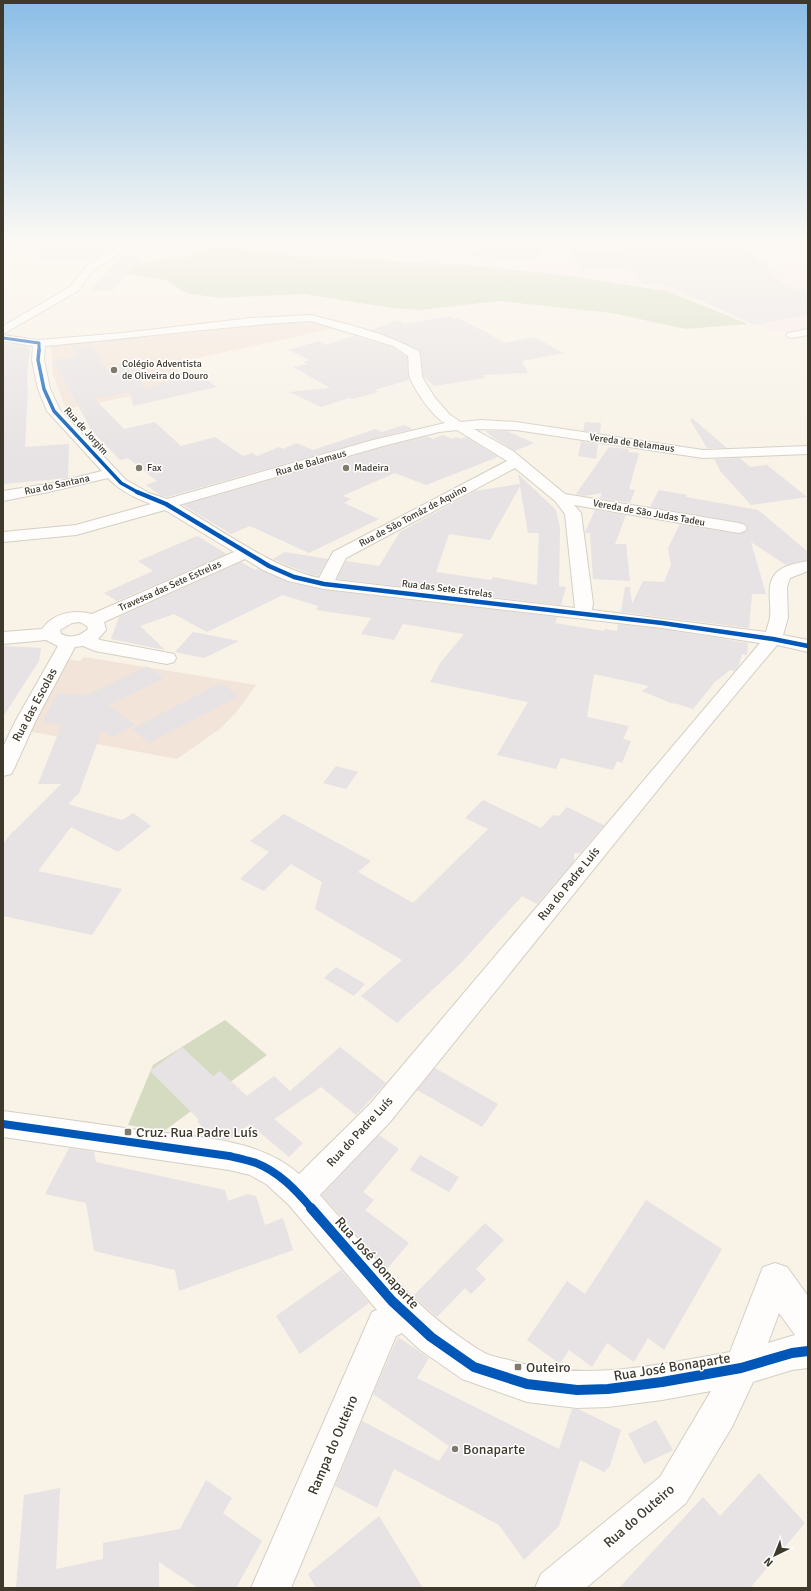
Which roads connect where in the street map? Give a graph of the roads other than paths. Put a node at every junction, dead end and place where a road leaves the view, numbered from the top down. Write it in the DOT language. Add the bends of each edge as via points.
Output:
graph roads {
  1 [pos="33,313"];
  2 [pos="3,331"];
  3 [pos="808,332"];
  4 [pos="792,335"];
  5 [pos="3,338"];
  6 [pos="39,343"];
  7 [pos="457,425"];
  8 [pos="662,448"];
  9 [pos="808,450"];
  10 [pos="517,461"];
  11 [pos="757,462"];
  12 [pos="111,473"];
  13 [pos="3,496"];
  14 [pos="560,498"];
  15 [pos="166,504"];
  16 [pos="739,528"];
  17 [pos="3,537"];
  18 [pos="247,552"];
  19 [pos="808,566"];
  20 [pos="324,584"];
  21 [pos="583,614"];
  22 [pos="93,620"];
  23 [pos="51,634"];
  24 [pos="3,638"];
  25 [pos="773,639"];
  26 [pos="77,641"];
  27 [pos="808,646"];
  28 [pos="166,658"];
  29 [pos="3,769"];
  30 [pos="3,1124"];
  31 [pos="300,1195"];
  32 [pos="406,1314"];
  33 [pos="808,1324"];
  34 [pos="808,1351"];
  35 [pos="741,1368"];
  36 [pos="272,1588"];
  37 [pos="555,1588"];
  1 -- 2 [label="street"];
  3 -- 4 [label="street"];
  5 -- 6 [label="street"];
  6 -- 7 [label="street" via="252,321 310,318 398,344 414,354 416,377 445,418"];
  6 -- 12 [label="street, Rua de Jorgim" via="38,360 44,389 54,411"];
  7 -- 8 [label="street, Vereda de Belamaus" via="516,426"];
  7 -- 10 [label="street"];
  7 -- 15 [label="street, Rua de Balamaus" via="378,443"];
  8 -- 9 [label="street, Vereda de Belamaus" via="703,454"];
  8 -- 11 [label="street" via="697,460 716,463"];
  10 -- 14 [label="street"];
  10 -- 20 [label="street, Rua de São Tomáz de Aquino" via="339,555"];
  12 -- 13 [label="street, Rua do Santana"];
  12 -- 15 [label="street, Rua das Sete Estrelas" via="126,486"];
  14 -- 16 [label="street, Vereda de São Judas Tadeu"];
  14 -- 21 [label="street" via="573,513 584,603"];
  15 -- 17 [label="street, Rua de Balamaus" via="76,530"];
  15 -- 18 [label="street, Rua das Sete Estrelas"];
  18 -- 20 [label="street, Rua das Sete Estrelas" via="269,566 294,577"];
  18 -- 22 [label="street, Travessa das Sete Estrelas"];
  19 -- 25 [label="street, Rua do Padre Luís" via="783,575 778,587 780,618"];
  20 -- 21 [label="street, Rua das Sete Estrelas"];
  21 -- 25 [label="street, Rua das Sete Estrelas"];
  22 -- 23 [label="street" via="80,617 65,620 53,626"];
  22 -- 26 [label="street, Rua das Escolas" via="97,630 91,636"];
  23 -- 24 [label="street"];
  23 -- 26 [label="street" via="57,640"];
  25 -- 27 [label="street, Rua das Sete Estrelas"];
  25 -- 31 [label="street, Rua do Padre Luís" via="380,1113"];
  26 -- 28 [label="street"];
  26 -- 29 [label="street, Rua das Escolas" via="26,720"];
  30 -- 31 [label="street, Rua José Bonaparte" via="229,1156 256,1163 277,1174"];
  31 -- 32 [label="street, Rua José Bonaparte"];
  32 -- 35 [label="street, Rua José Bonaparte" via="431,1337 474,1367 527,1384 577,1390 608,1389"];
  32 -- 36 [label="street, Rampa do Outeiro" via="384,1324"];
  33 -- 35 [label="street, Rua do Outeiro" via="775,1279"];
  34 -- 35 [label="street, Rua José Bonaparte"];
  35 -- 37 [label="street, Rua do Outeiro" via="719,1414 672,1490"];
}
